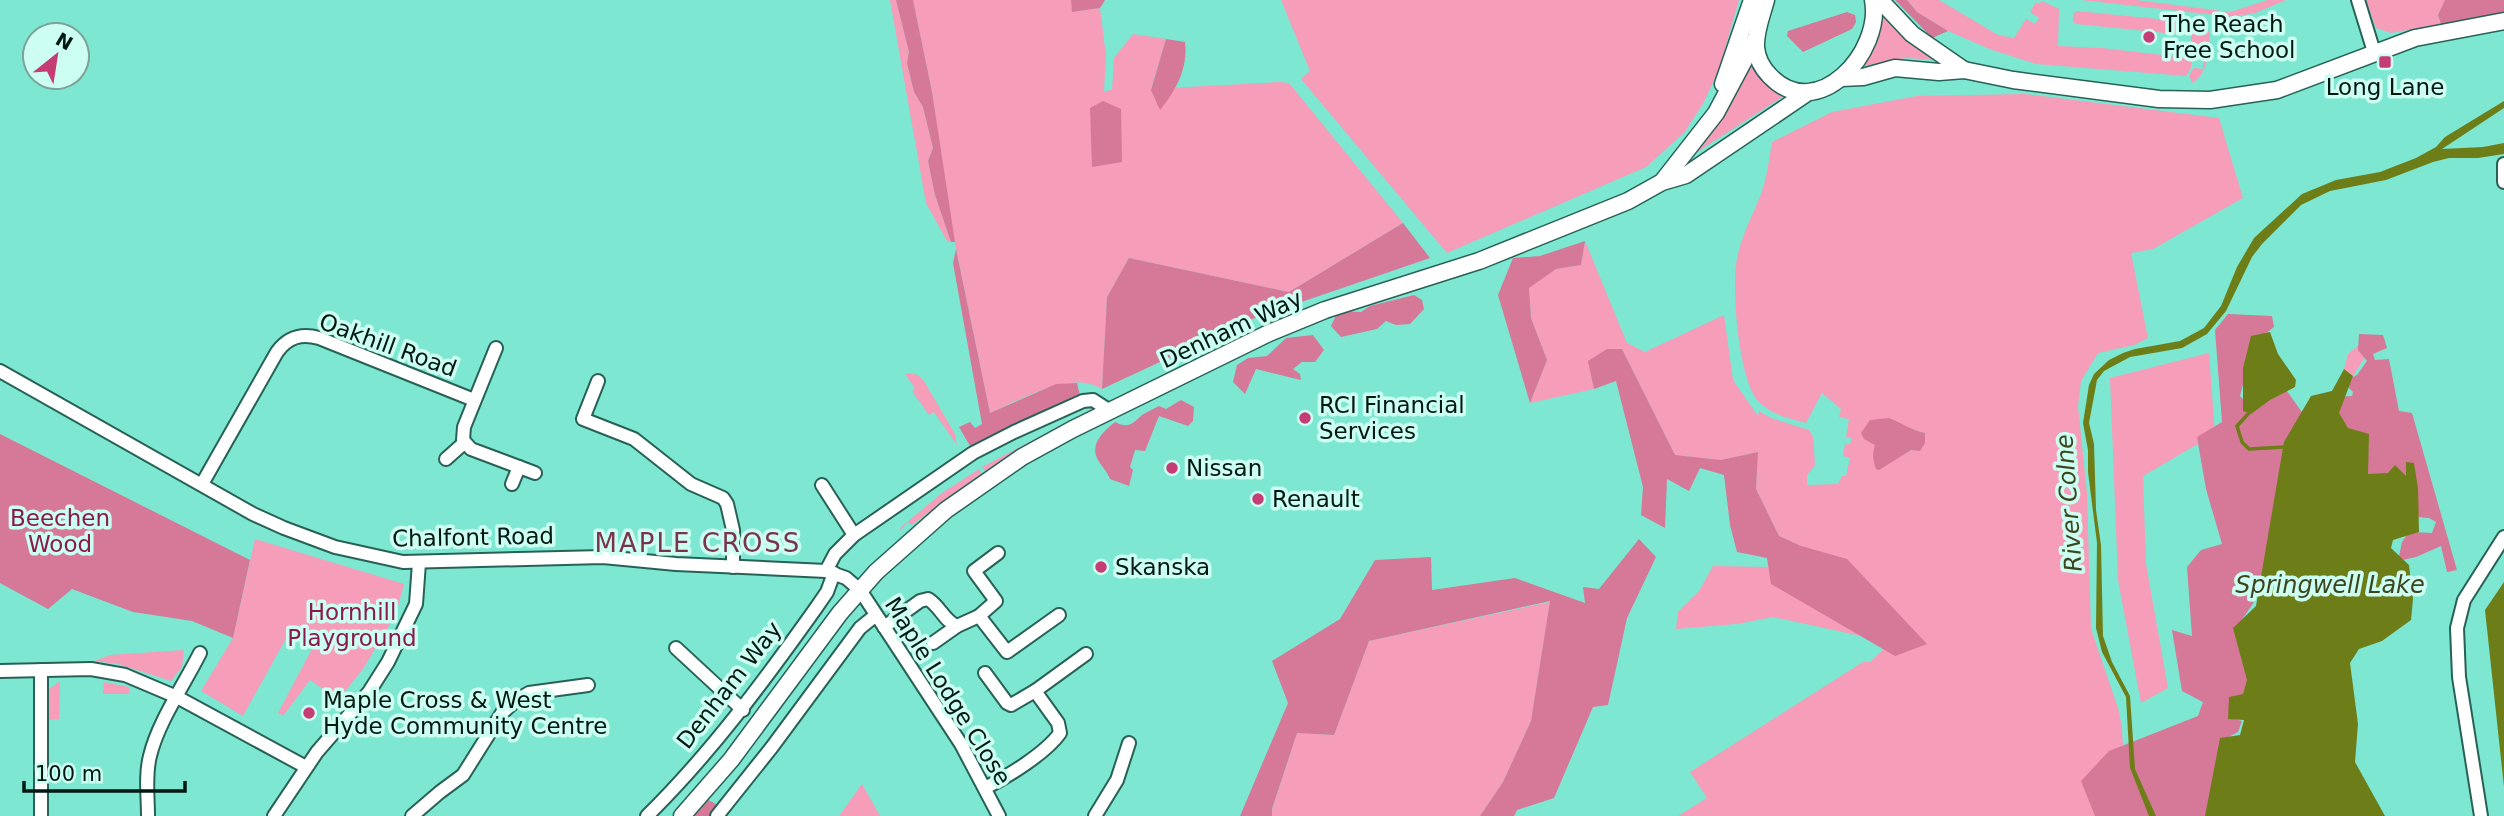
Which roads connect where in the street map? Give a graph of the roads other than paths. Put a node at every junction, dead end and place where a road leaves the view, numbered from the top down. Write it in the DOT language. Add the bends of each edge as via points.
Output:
graph roads {
  1 [pos="1752,0"];
  2 [pos="1766,0"];
  3 [pos="1873,0"];
  4 [pos="1880,0"];
  5 [pos="2358,0"];
  6 [pos="2504,21"];
  7 [pos="1756,38"];
  8 [pos="2374,52"];
  9 [pos="1964,71"];
  10 [pos="1841,78"];
  11 [pos="1807,93"];
  12 [pos="1684,153"];
  13 [pos="2504,164"];
  14 [pos="1662,182"];
  15 [pos="2504,182"];
  16 [pos="496,348"];
  17 [pos="0,371"];
  18 [pos="598,381"];
  19 [pos="474,400"];
  20 [pos="1110,411"];
  21 [pos="464,443"];
  22 [pos="446,459"];
  23 [pos="519,467"];
  24 [pos="535,473"];
  25 [pos="202,484"];
  26 [pos="512,484"];
  27 [pos="822,485"];
  28 [pos="854,535"];
  29 [pos="2504,537"];
  30 [pos="999,553"];
  31 [pos="419,562"];
  32 [pos="733,567"];
  33 [pos="830,572"];
  34 [pos="860,590"];
  35 [pos="876,615"];
  36 [pos="1059,615"];
  37 [pos="979,616"];
  38 [pos="884,626"];
  39 [pos="957,626"];
  40 [pos="933,643"];
  41 [pos="676,648"];
  42 [pos="200,653"];
  43 [pos="1086,654"];
  44 [pos="41,670"];
  45 [pos="0,671"];
  46 [pos="985,673"];
  47 [pos="588,685"];
  48 [pos="1035,691"];
  49 [pos="177,697"];
  50 [pos="743,710"];
  51 [pos="1129,743"];
  52 [pos="306,767"];
  53 [pos="985,788"];
  54 [pos="41,816"];
  55 [pos="148,816"];
  56 [pos="274,816"];
  57 [pos="412,816"];
  58 [pos="646,816"];
  59 [pos="682,816"];
  60 [pos="717,816"];
  61 [pos="999,816"];
  62 [pos="1095,816"];
  63 [pos="2481,816"];
  1 -- 12 [label="main road" via="1718,96"];
  2 -- 7 [label="main road, Denham Way"];
  3 -- 10 [label="main road" via="1874,26 1868,42"];
  4 -- 9 [label="main road" via="1912,34"];
  5 -- 8 [label="street"];
  6 -- 8 [label="main road" via="2429,34"];
  7 -- 11 [label="main road" via="1758,58 1771,77 1786,88"];
  7 -- 12 [label="main road, Denham Way" via="1716,113"];
  8 -- 9 [label="main road" via="2277,90 2210,100 2159,99"];
  9 -- 10 [label="main road" via="1895,68"];
  10 -- 11 [label="main road, Denham Way"];
  11 -- 14 [label="main road, Denham Way" via="1686,175"];
  12 -- 14 [label="main road, Denham Way"];
  13 -- 15 [label="street"];
  14 -- 20 [label="main road, Denham Way" via="1628,201 1479,261 1325,310 1269,333"];
  16 -- 19 [label="street, Oakhill Road"];
  17 -- 25 [label="street, Chalfont Road"];
  18 -- 32 [label="street" via="583,419 634,439 691,484 723,498 733,530"];
  19 -- 21 [label="street, Oakhill Road" via="464,427"];
  19 -- 25 [label="street, Oakhill Road" via="319,338 292,338 277,352"];
  20 -- 28 [label="street, Denham Way" via="1093,400 1083,401 1014,432 973,453"];
  20 -- 34 [label="main road, Denham Way" via="988,480 947,510"];
  21 -- 22 [label="street"];
  21 -- 23 [label="street"];
  23 -- 24 [label="street"];
  23 -- 26 [label="street"];
  25 -- 31 [label="street, Chalfont Road" via="268,521 335,547"];
  27 -- 28 [label="street"];
  28 -- 33 [label="street, Denham Way" via="835,554"];
  29 -- 63 [label="street" via="2464,600 2457,628 2459,677"];
  30 -- 37 [label="street" via="974,571 996,601"];
  31 -- 32 [label="street, Chalfont Road" via="590,556"];
  31 -- 52 [label="street" via="416,604 388,662"];
  32 -- 33 [label="street, Chalfont Road"];
  33 -- 34 [label="street"];
  33 -- 50 [label="street, Denham Way" via="817,608"];
  34 -- 35 [label="street, Maple Lodge Close"];
  34 -- 59 [label="main road, Denham Way" via="731,760"];
  35 -- 38 [label="street, Maple Lodge Close"];
  35 -- 60 [label="street" via="860,628"];
  36 -- 37 [label="street" via="1006,652"];
  37 -- 39 [label="street"];
  38 -- 39 [label="street" via="928,599"];
  38 -- 53 [label="street, Maple Lodge Close"];
  39 -- 40 [label="street"];
  41 -- 50 [label="street"];
  42 -- 49 [label="street"];
  43 -- 48 [label="street"];
  44 -- 45 [label="street"];
  44 -- 49 [label="street" via="114,672"];
  44 -- 54 [label="street"];
  46 -- 48 [label="street" via="1007,703 1016,704"];
  47 -- 57 [label="street" via="529,693 514,702 502,713 463,775"];
  48 -- 53 [label="street" via="1060,733"];
  49 -- 52 [label="street"];
  49 -- 55 [label="street" via="149,760"];
  50 -- 58 [label="street, Denham Way"];
  51 -- 62 [label="street" via="1113,788"];
  52 -- 56 [label="street"];
  53 -- 61 [label="street, Maple Lodge Close"];
}
